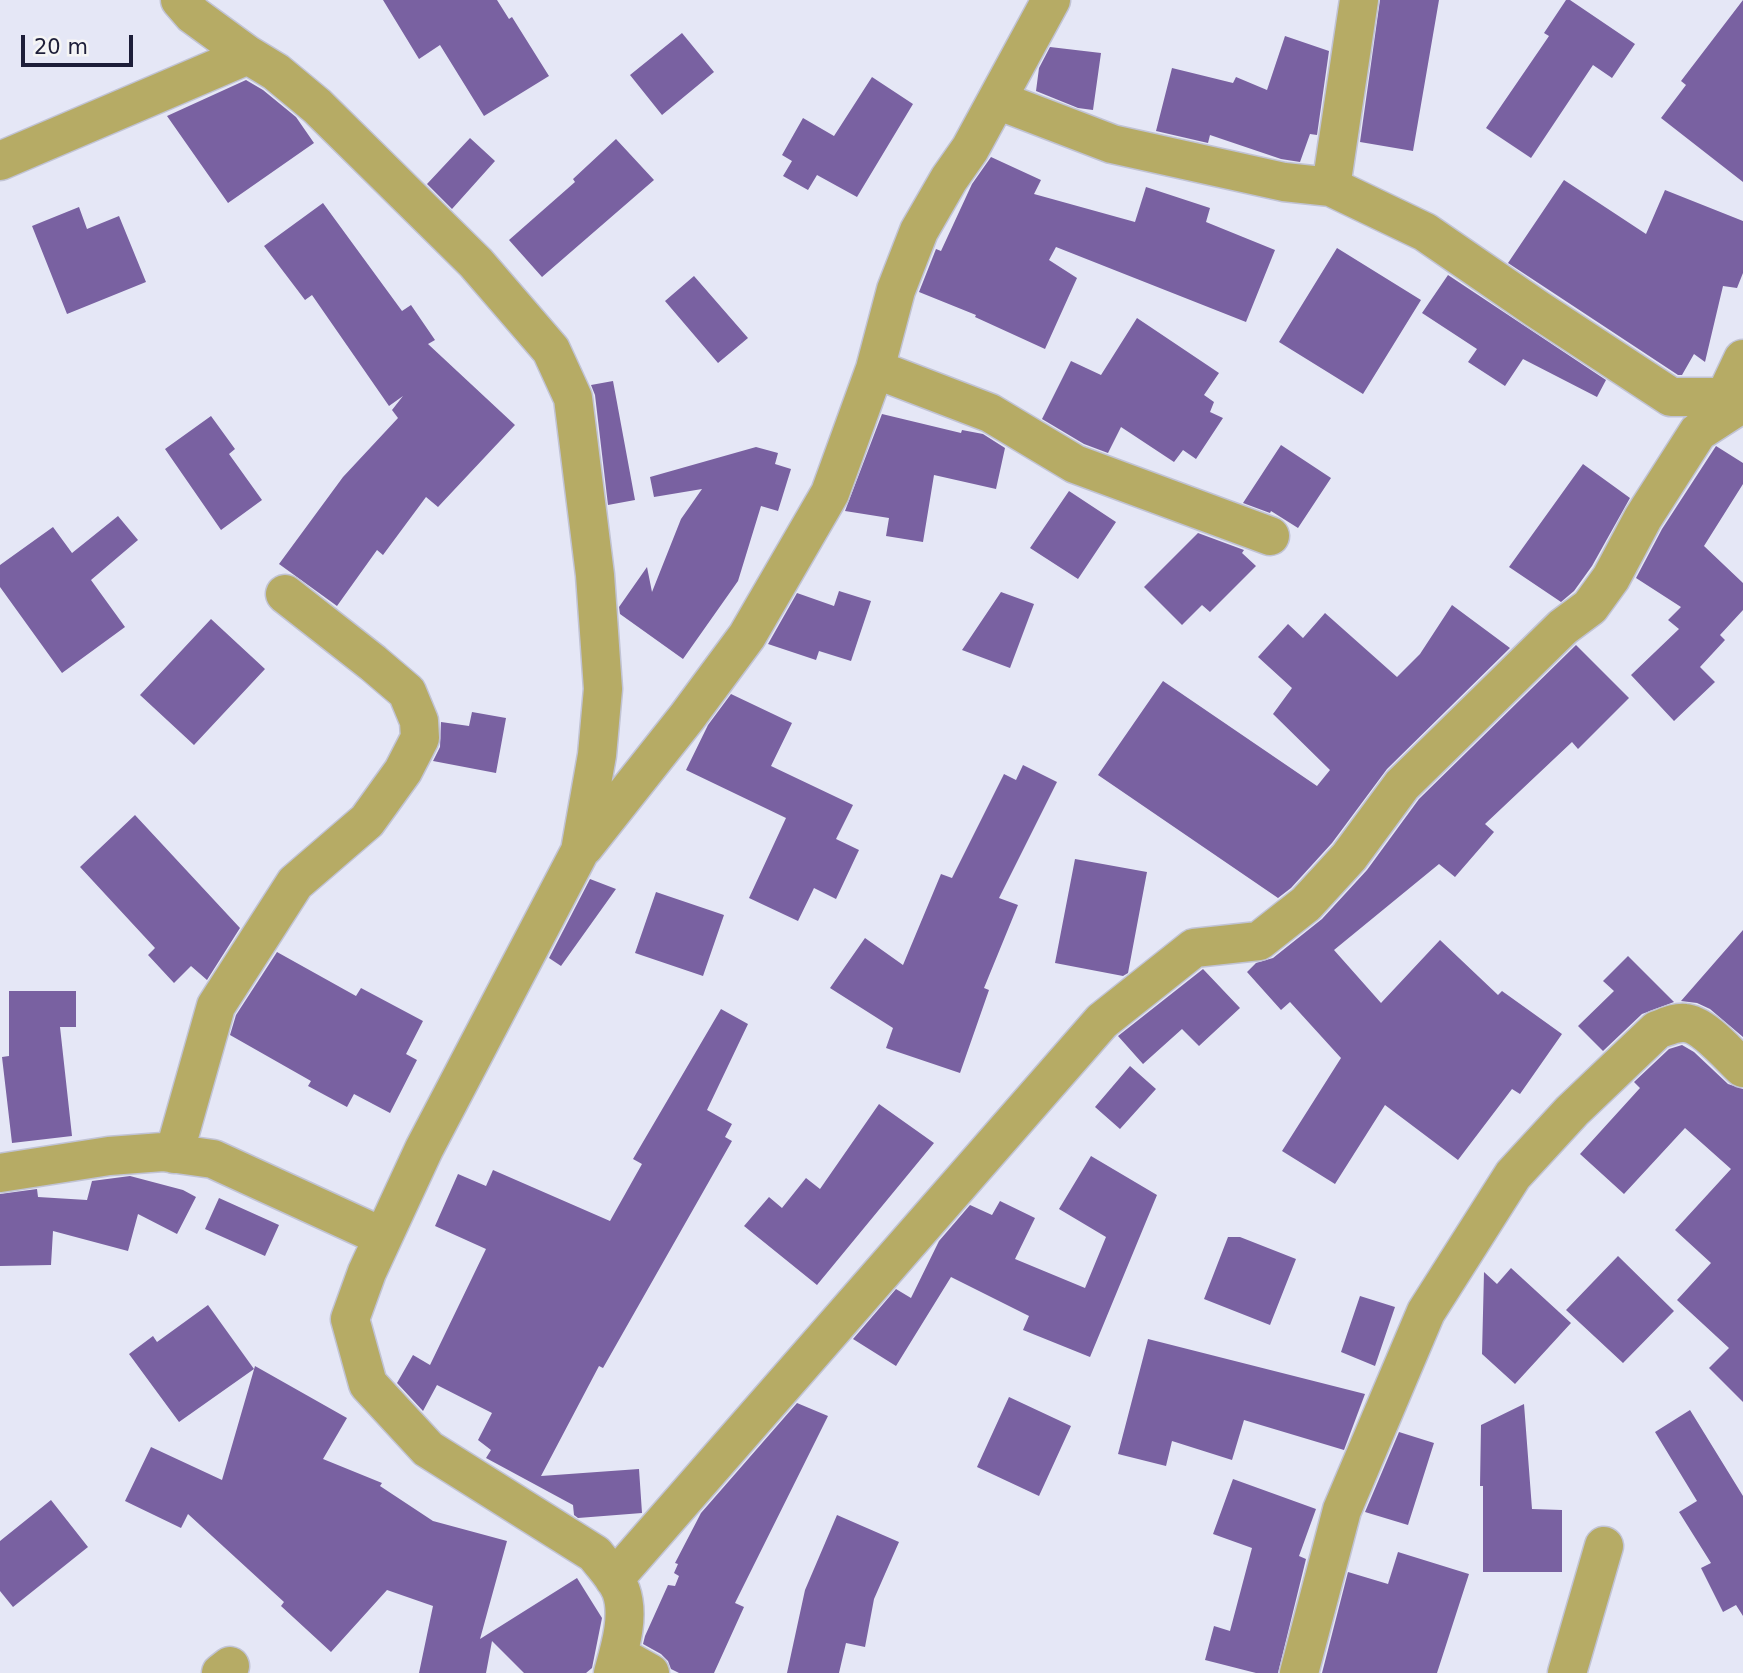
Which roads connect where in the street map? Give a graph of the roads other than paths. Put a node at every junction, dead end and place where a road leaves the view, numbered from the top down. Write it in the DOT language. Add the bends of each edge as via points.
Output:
graph roads {
  1 [pos="180,0"];
  2 [pos="1051,0"];
  3 [pos="1359,0"];
  4 [pos="248,55"];
  5 [pos="997,100"];
  6 [pos="0,162"];
  7 [pos="1331,187"];
  8 [pos="1743,359"];
  9 [pos="875,369"];
  10 [pos="1737,401"];
  11 [pos="1270,536"];
  12 [pos="285,594"];
  13 [pos="580,851"];
  14 [pos="1743,1068"];
  15 [pos="174,1154"];
  16 [pos="0,1173"];
  17 [pos="383,1237"];
  18 [pos="1604,1546"];
  19 [pos="614,1579"];
  20 [pos="627,1667"];
  21 [pos="1299,1673"];
  22 [pos="1567,1673"];
  1 -- 4 [label="street"];
  2 -- 5 [label="street"];
  3 -- 7 [label="street"];
  4 -- 6 [label="street"];
  4 -- 13 [label="street" via="317,106 476,262 551,350 573,398 596,575 603,689"];
  5 -- 7 [label="street" via="1112,144"];
  5 -- 9 [label="street" via="919,231 896,290"];
  7 -- 10 [label="street" via="1425,232 1671,397"];
  8 -- 10 [label="street"];
  9 -- 11 [label="street" via="990,412 1075,464"];
  9 -- 13 [label="street" via="830,493 747,636"];
  10 -- 19 [label="street" via="1698,432 1590,607 1563,627 1402,785 1349,857 1306,904 1259,941 1194,948 1102,1021"];
  12 -- 15 [label="street" via="407,692 419,721 420,738 367,821 295,883 216,1006"];
  13 -- 17 [label="street"];
  14 -- 21 [label="street" via="1706,1033 1687,1023 1657,1030 1513,1175 1426,1312 1342,1510"];
  15 -- 16 [label="street" via="109,1156"];
  15 -- 17 [label="street" via="213,1159"];
  17 -- 19 [label="street" via="349,1319 368,1384 428,1449 595,1555"];
  18 -- 22 [label="street"];
  19 -- 20 [label="street" via="625,1615"];
}
